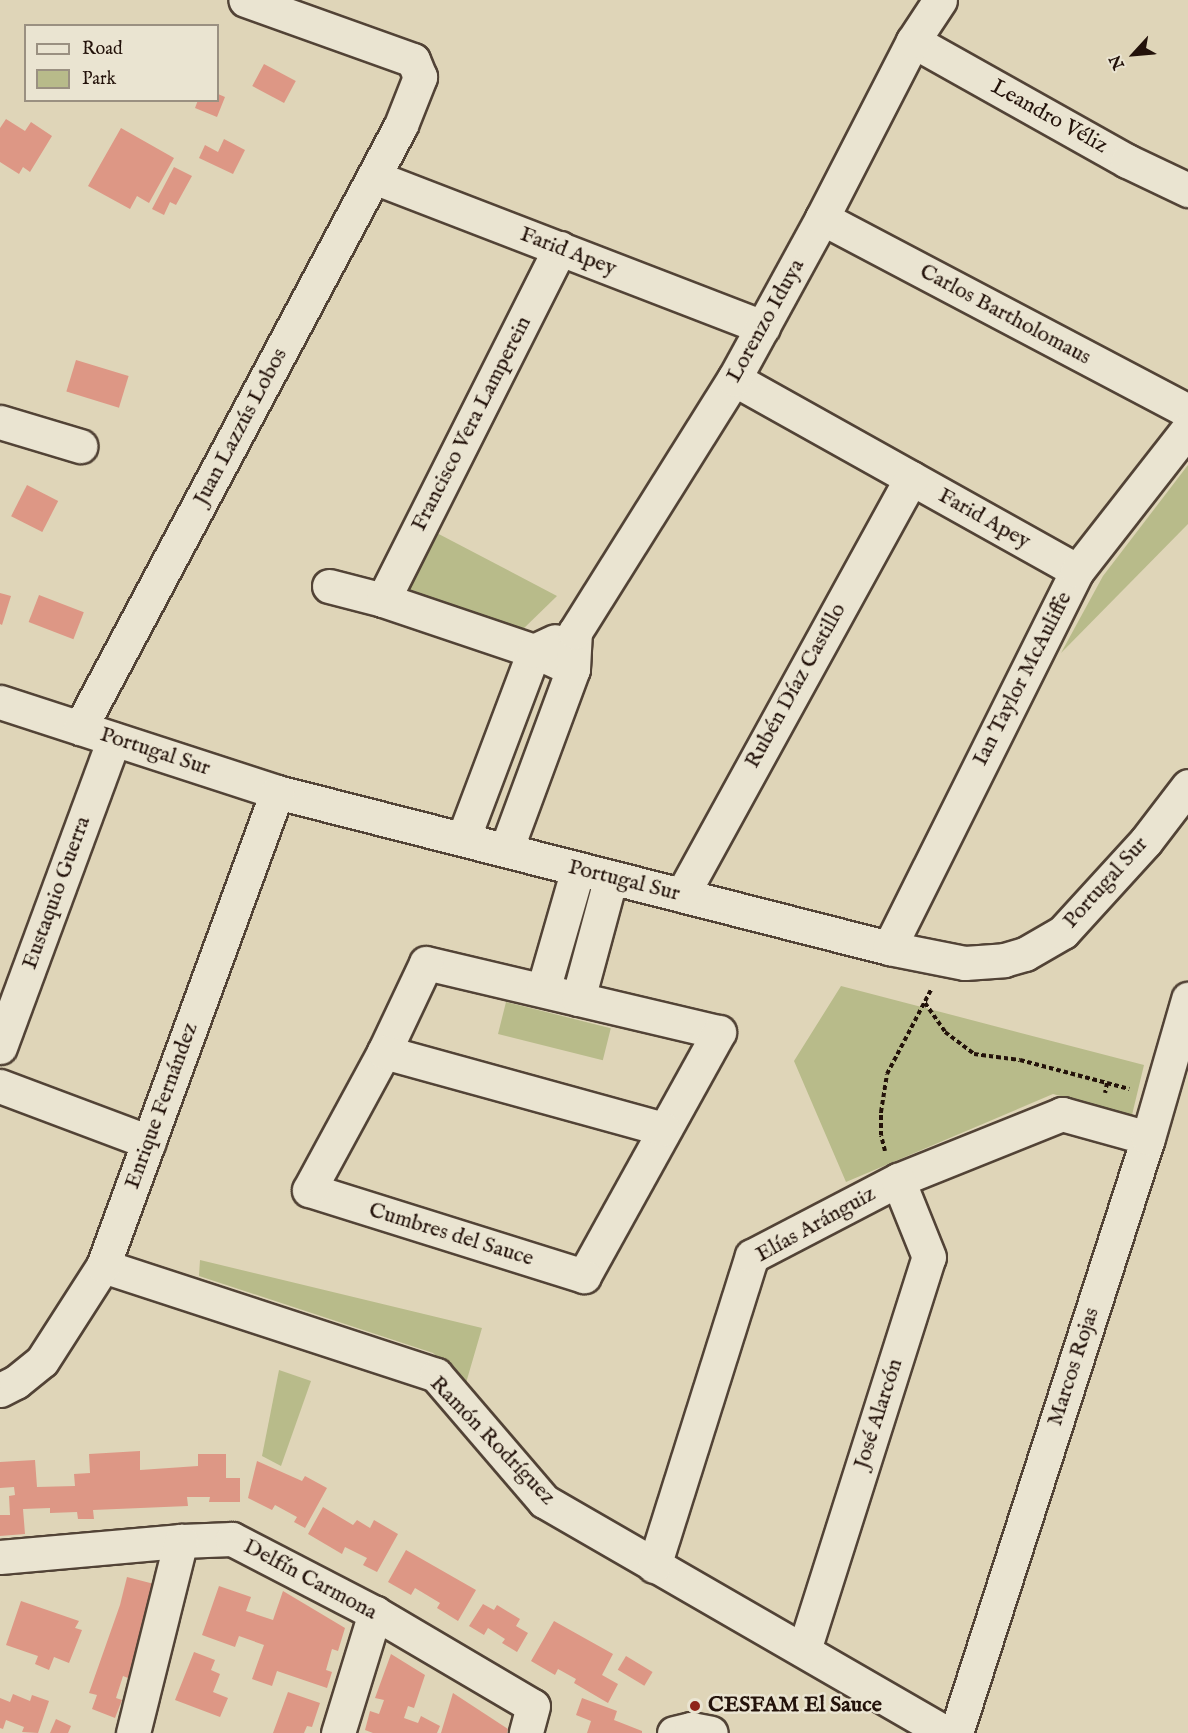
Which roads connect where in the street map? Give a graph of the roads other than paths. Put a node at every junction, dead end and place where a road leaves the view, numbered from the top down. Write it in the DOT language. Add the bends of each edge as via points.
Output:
graph roads {
  1 [pos="244,0"];
  2 [pos="940,0"];
  3 [pos="913,41"];
  4 [pos="374,177"];
  5 [pos="1188,190"];
  6 [pos="822,218"];
  7 [pos="560,248"];
  8 [pos="763,327"];
  9 [pos="734,379"];
  10 [pos="1188,411"];
  11 [pos="0,422"];
  12 [pos="1188,429"];
  13 [pos="80,446"];
  14 [pos="911,478"];
  15 [pos="1077,571"];
  16 [pos="329,586"];
  17 [pos="384,600"];
  18 [pos="575,632"];
  19 [pos="534,651"];
  20 [pos="573,669"];
  21 [pos="0,702"];
  22 [pos="80,728"];
  23 [pos="114,739"];
  24 [pos="1188,786"];
  25 [pos="277,792"];
  26 [pos="463,839"];
  27 [pos="506,850"];
  28 [pos="578,869"];
  29 [pos="611,877"];
  30 [pos="682,895"];
  31 [pos="889,948"];
  32 [pos="543,990"];
  33 [pos="578,999"];
  34 [pos="1188,999"];
  35 [pos="0,1047"];
  36 [pos="384,1052"];
  37 [pos="0,1086"];
  38 [pos="664,1129"];
  39 [pos="1148,1138"];
  40 [pos="149,1142"];
  41 [pos="898,1180"];
  42 [pos="103,1266"];
  43 [pos="0,1390"];
  44 [pos="182,1541"];
  45 [pos="0,1557"];
  46 [pos="654,1566"];
  47 [pos="375,1613"];
  48 [pos="804,1650"];
  49 [pos="133,1733"];
  50 [pos="338,1733"];
  51 [pos="526,1733"];
  52 [pos="674,1733"];
  53 [pos="711,1733"];
  54 [pos="946,1733"];
  55 [pos="956,1733"];
  1 -- 4 [label="street, Juan Lazzús Lobos" via="413,60 420,77"];
  2 -- 3 [label="street, Lorenzo Iduya"];
  3 -- 5 [label="street, Leandro Véliz" via="1127,161"];
  3 -- 6 [label="street, Lorenzo Iduya"];
  4 -- 7 [label="street, Farid Apey"];
  4 -- 22 [label="street, Juan Lazzús Lobos"];
  6 -- 8 [label="street, Lorenzo Iduya"];
  6 -- 10 [label="street, Carlos Bartholomaus"];
  7 -- 8 [label="street, Farid Apey"];
  7 -- 17 [label="street, Francisco Vera Lamperein"];
  8 -- 9 [label="street, Lorenzo Iduya"];
  9 -- 14 [label="street, Farid Apey"];
  9 -- 18 [label="street, Lorenzo Iduya"];
  11 -- 13 [label="street"];
  12 -- 15 [label="street, Ian Taylor McAuliffe"];
  14 -- 15 [label="street, Farid Apey"];
  14 -- 30 [label="street, Rubén Díaz Castillo"];
  15 -- 31 [label="street, Ian Taylor McAuliffe"];
  16 -- 17 [label="street"];
  17 -- 19 [label="street"];
  18 -- 19 [label="street"];
  18 -- 20 [label="street, Lorenzo Iduya"];
  19 -- 20 [label="street"];
  19 -- 26 [label="street"];
  20 -- 27 [label="street, Lorenzo Iduya"];
  21 -- 22 [label="street, Portugal Sur"];
  22 -- 23 [label="street, Portugal Sur"];
  23 -- 25 [label="street, Portugal Sur"];
  23 -- 35 [label="street, Eustaquio Guerra"];
  24 -- 31 [label="street, Portugal Sur" via="1146,841 1063,932 1025,954 984,963 945,960"];
  25 -- 26 [label="street, Portugal Sur"];
  25 -- 40 [label="street, Enrique Fernández"];
  26 -- 27 [label="street, Portugal Sur"];
  27 -- 28 [label="street, Portugal Sur"];
  28 -- 29 [label="street, Portugal Sur"];
  28 -- 32 [label="street"];
  29 -- 30 [label="street, Portugal Sur"];
  29 -- 33 [label="street"];
  30 -- 31 [label="street, Portugal Sur"];
  32 -- 33 [label="street, Cumbres del Sauce"];
  32 -- 36 [label="street, Cumbres del Sauce" via="426,963"];
  33 -- 38 [label="street, Cumbres del Sauce" via="719,1032"];
  34 -- 39 [label="street, Marcos Rojas"];
  36 -- 38 [label="street"];
  36 -- 38 [label="street, Cumbres del Sauce" via="309,1190 584,1276"];
  37 -- 40 [label="street"];
  39 -- 41 [label="street, Elías Aránguiz" via="1062,1114"];
  39 -- 55 [label="street, Marcos Rojas"];
  40 -- 42 [label="street, Enrique Fernández"];
  41 -- 46 [label="street, Elías Aránguiz" via="752,1256"];
  41 -- 48 [label="street, José Alarcón" via="929,1257"];
  42 -- 43 [label="street, Enrique Fernández" via="47,1355 23,1377"];
  42 -- 46 [label="street, Ramón Rodríguez" via="436,1375 544,1501"];
  44 -- 45 [label="street, Delfín Carmona"];
  44 -- 47 [label="street, Delfín Carmona" via="232,1539"];
  44 -- 49 [label="street"];
  46 -- 48 [label="street, Ramón Rodríguez"];
  47 -- 50 [label="street"];
  47 -- 51 [label="street, Delfín Carmona" via="533,1706"];
  48 -- 54 [label="street, Ramón Rodríguez"];
  52 -- 53 [label="street" via="691,1729"];
}
